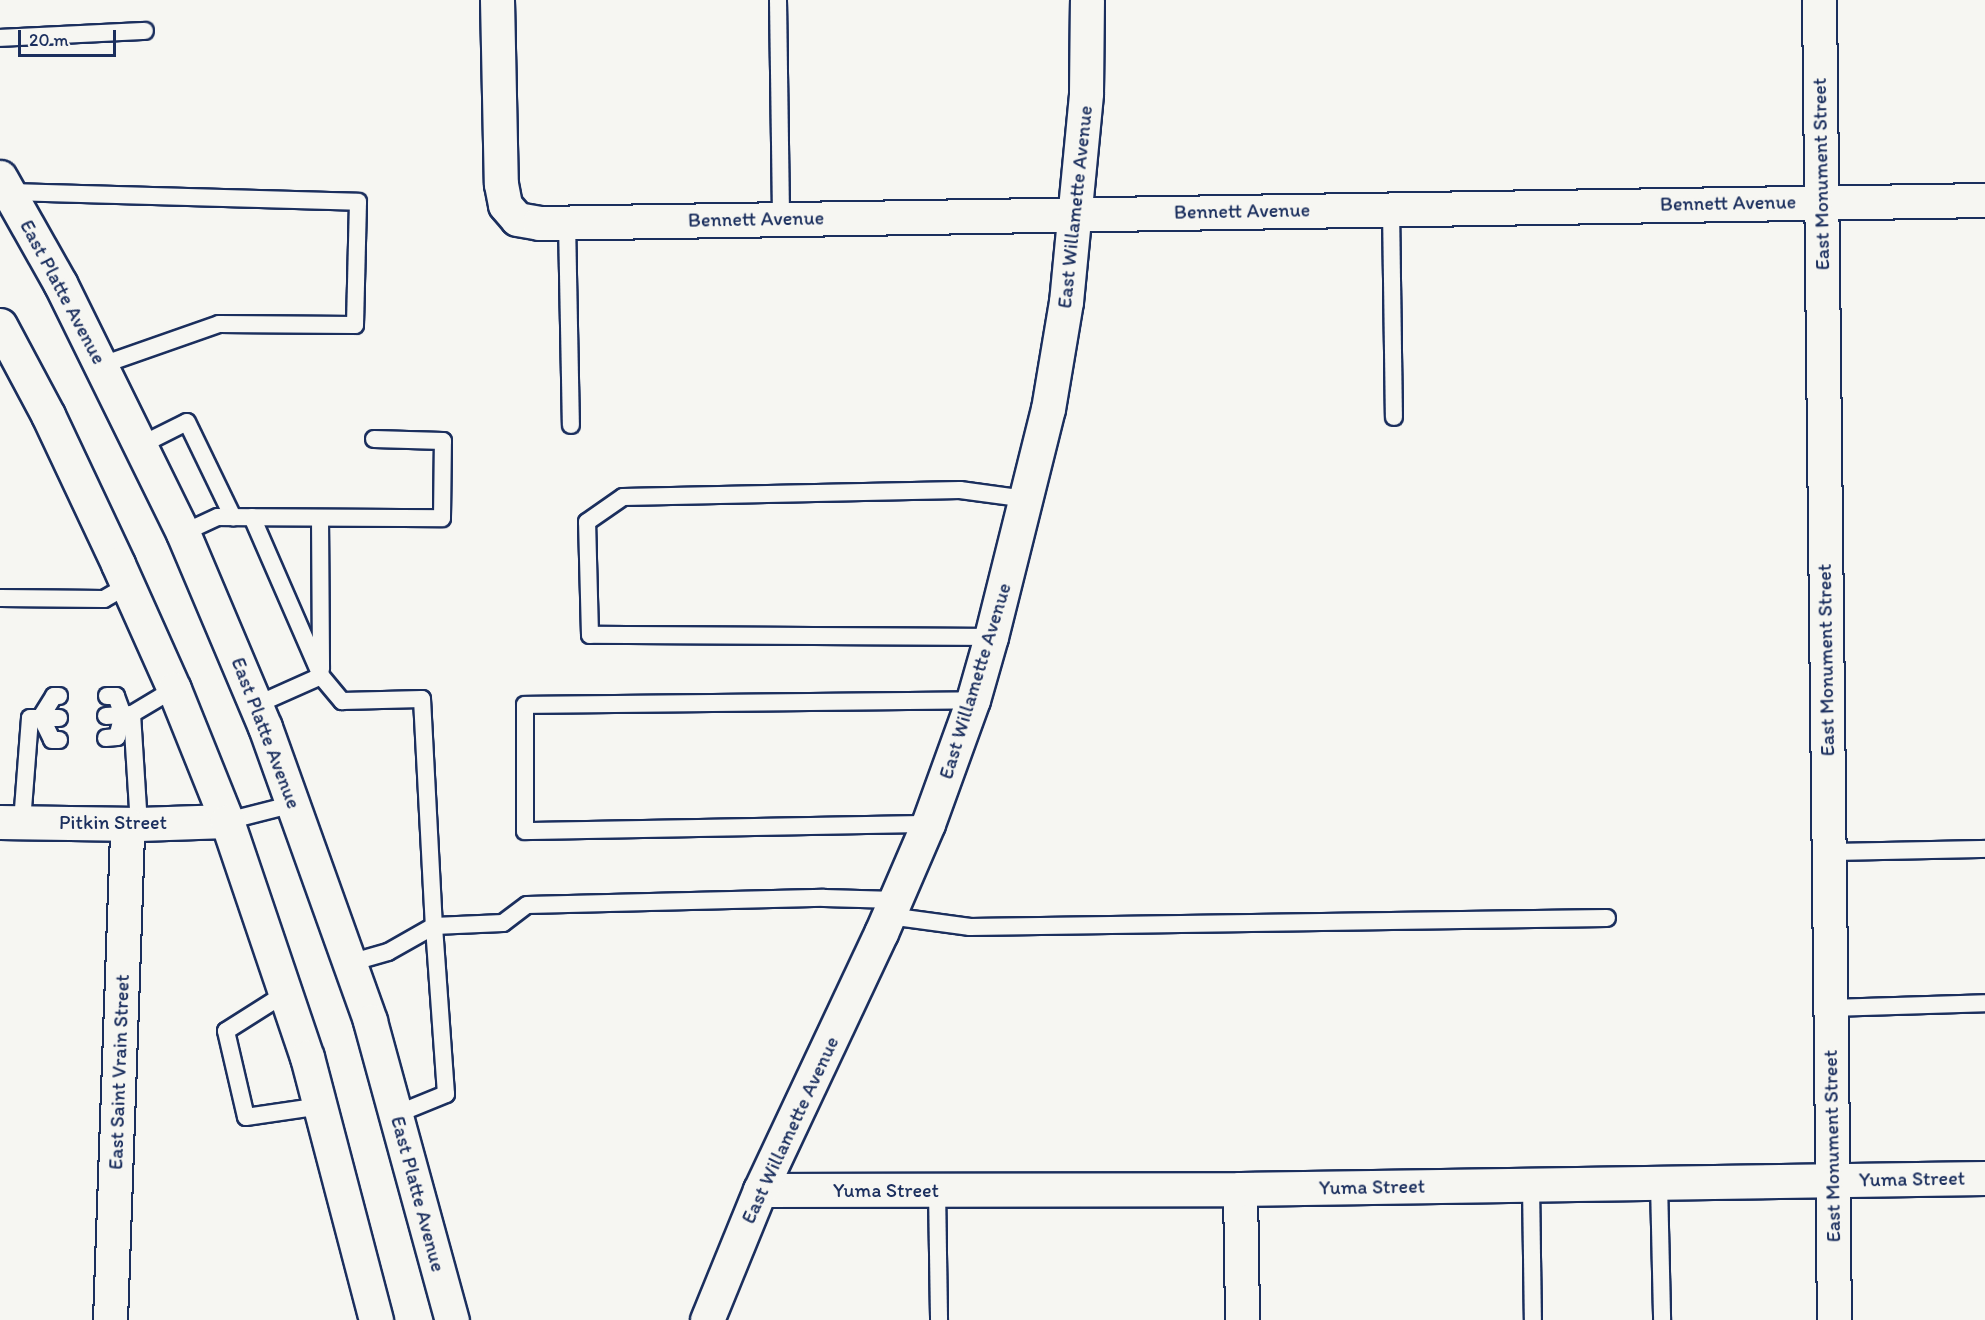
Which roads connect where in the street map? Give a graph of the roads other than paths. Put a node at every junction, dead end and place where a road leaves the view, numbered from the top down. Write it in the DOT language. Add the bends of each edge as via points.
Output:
graph roads {
  1 [pos="497,0"];
  2 [pos="778,0"];
  3 [pos="1088,0"];
  4 [pos="1819,0"];
  5 [pos="145,32"];
  6 [pos="0,38"];
  7 [pos="4,184"];
  8 [pos="1985,200"];
  9 [pos="1821,202"];
  10 [pos="1391,208"];
  11 [pos="1075,213"];
  12 [pos="781,218"];
  13 [pos="567,222"];
  14 [pos="0,325"];
  15 [pos="102,365"];
  16 [pos="1394,417"];
  17 [pos="571,425"];
  18 [pos="374,439"];
  19 [pos="141,445"];
  20 [pos="1027,499"];
  21 [pos="233,517"];
  22 [pos="252,517"];
  23 [pos="320,518"];
  24 [pos="183,533"];
  25 [pos="128,585"];
  26 [pos="0,598"];
  27 [pos="991,637"];
  28 [pos="321,676"];
  29 [pos="174,689"];
  30 [pos="59,696"];
  31 [pos="106,696"];
  32 [pos="973,700"];
  33 [pos="256,705"];
  34 [pos="120,715"];
  35 [pos="41,717"];
  36 [pos="59,718"];
  37 [pos="106,738"];
  38 [pos="59,740"];
  39 [pos="294,804"];
  40 [pos="227,821"];
  41 [pos="11,822"];
  42 [pos="133,824"];
  43 [pos="928,824"];
  44 [pos="1985,849"];
  45 [pos="1828,852"];
  46 [pos="892,908"];
  47 [pos="1607,918"];
  48 [pos="434,926"];
  49 [pos="350,963"];
  50 [pos="286,993"];
  51 [pos="1985,1003"];
  52 [pos="1830,1008"];
  53 [pos="321,1106"];
  54 [pos="397,1114"];
  55 [pos="1985,1178"];
  56 [pos="1832,1180"];
  57 [pos="1659,1183"];
  58 [pos="1531,1184"];
  59 [pos="937,1189"];
  60 [pos="1240,1189"];
  61 [pos="760,1190"];
  62 [pos="110,1320"];
  63 [pos="376,1320"];
  64 [pos="452,1320"];
  65 [pos="707,1320"];
  66 [pos="939,1320"];
  67 [pos="1242,1320"];
  68 [pos="1533,1320"];
  69 [pos="1662,1320"];
  70 [pos="1834,1320"];
  1 -- 13 [label="street, Bennett Avenue" via="501,184 505,205 517,219"];
  2 -- 12 [label="lane"];
  3 -- 11 [label="street, East Willamette Avenue" via="1086,93"];
  4 -- 9 [label="street, East Monument Street"];
  5 -- 6 [label="lane"];
  7 -- 15 [label="street, East Platte Avenue"];
  7 -- 15 [label="lane" via="357,202 355,325 219,324"];
  8 -- 9 [label="street, Bennett Avenue"];
  9 -- 10 [label="street, Bennett Avenue"];
  9 -- 45 [label="street, East Monument Street"];
  10 -- 11 [label="street, Bennett Avenue"];
  10 -- 16 [label="lane"];
  11 -- 12 [label="street, Bennett Avenue"];
  11 -- 20 [label="street, East Willamette Avenue" via="1059,344"];
  12 -- 13 [label="street, Bennett Avenue"];
  13 -- 17 [label="lane"];
  14 -- 25 [label="street" via="48,415"];
  15 -- 19 [label="street, East Platte Avenue"];
  18 -- 23 [label="lane" via="443,441 442,518"];
  19 -- 21 [label="lane" via="187,422"];
  19 -- 24 [label="street, East Platte Avenue"];
  20 -- 27 [label="street, East Willamette Avenue"];
  20 -- 27 [label="lane" via="960,490 623,497 587,522 590,635"];
  21 -- 22 [label="lane"];
  21 -- 24 [label="lane" via="218,517"];
  22 -- 23 [label="lane"];
  22 -- 28 [label="lane"];
  23 -- 28 [label="lane"];
  24 -- 33 [label="street, East Platte Avenue"];
  25 -- 26 [label="lane" via="104,599"];
  25 -- 29 [label="street"];
  27 -- 32 [label="street, East Willamette Avenue"];
  28 -- 33 [label="lane"];
  28 -- 48 [label="lane" via="342,701 422,699"];
  29 -- 34 [label="lane"];
  29 -- 40 [label="street"];
  30 -- 35 [label="lane" via="54,696"];
  31 -- 34 [label="lane" via="116,696"];
  32 -- 43 [label="street, East Willamette Avenue"];
  32 -- 43 [label="lane" via="525,705 525,831"];
  33 -- 39 [label="street, East Platte Avenue"];
  34 -- 37 [label="lane" via="117,737"];
  34 -- 42 [label="lane"];
  35 -- 36 [label="lane"];
  35 -- 38 [label="lane" via="52,740"];
  35 -- 41 [label="lane" via="30,718"];
  39 -- 40 [label="lane"];
  39 -- 49 [label="street, East Platte Avenue"];
  40 -- 42 [label="street, Pitkin Street"];
  40 -- 50 [label="street"];
  41 -- 42 [label="street, Pitkin Street"];
  42 -- 62 [label="street, East Saint Vrain Street"];
  43 -- 46 [label="street, East Willamette Avenue"];
  44 -- 45 [label="lane"];
  45 -- 52 [label="street, East Monument Street"];
  46 -- 47 [label="lane" via="970,927"];
  46 -- 48 [label="lane" via="824,897 527,905 503,923"];
  46 -- 61 [label="street, East Willamette Avenue"];
  48 -- 49 [label="lane" via="388,952"];
  48 -- 54 [label="lane" via="446,1094"];
  49 -- 54 [label="street, East Platte Avenue"];
  50 -- 53 [label="street"];
  50 -- 53 [label="lane" via="226,1031 246,1117"];
  51 -- 52 [label="lane"];
  52 -- 56 [label="street, East Monument Street"];
  53 -- 63 [label="street"];
  54 -- 64 [label="street, East Platte Avenue"];
  55 -- 56 [label="street, Yuma Street"];
  56 -- 57 [label="street, Yuma Street"];
  56 -- 70 [label="street, East Monument Street"];
  57 -- 58 [label="street, Yuma Street"];
  57 -- 69 [label="lane"];
  58 -- 60 [label="street, Yuma Street"];
  58 -- 68 [label="lane"];
  59 -- 60 [label="street, Yuma Street"];
  59 -- 61 [label="street, Yuma Street"];
  59 -- 66 [label="lane"];
  60 -- 67 [label="street"];
  61 -- 65 [label="street, East Willamette Avenue"];
}
